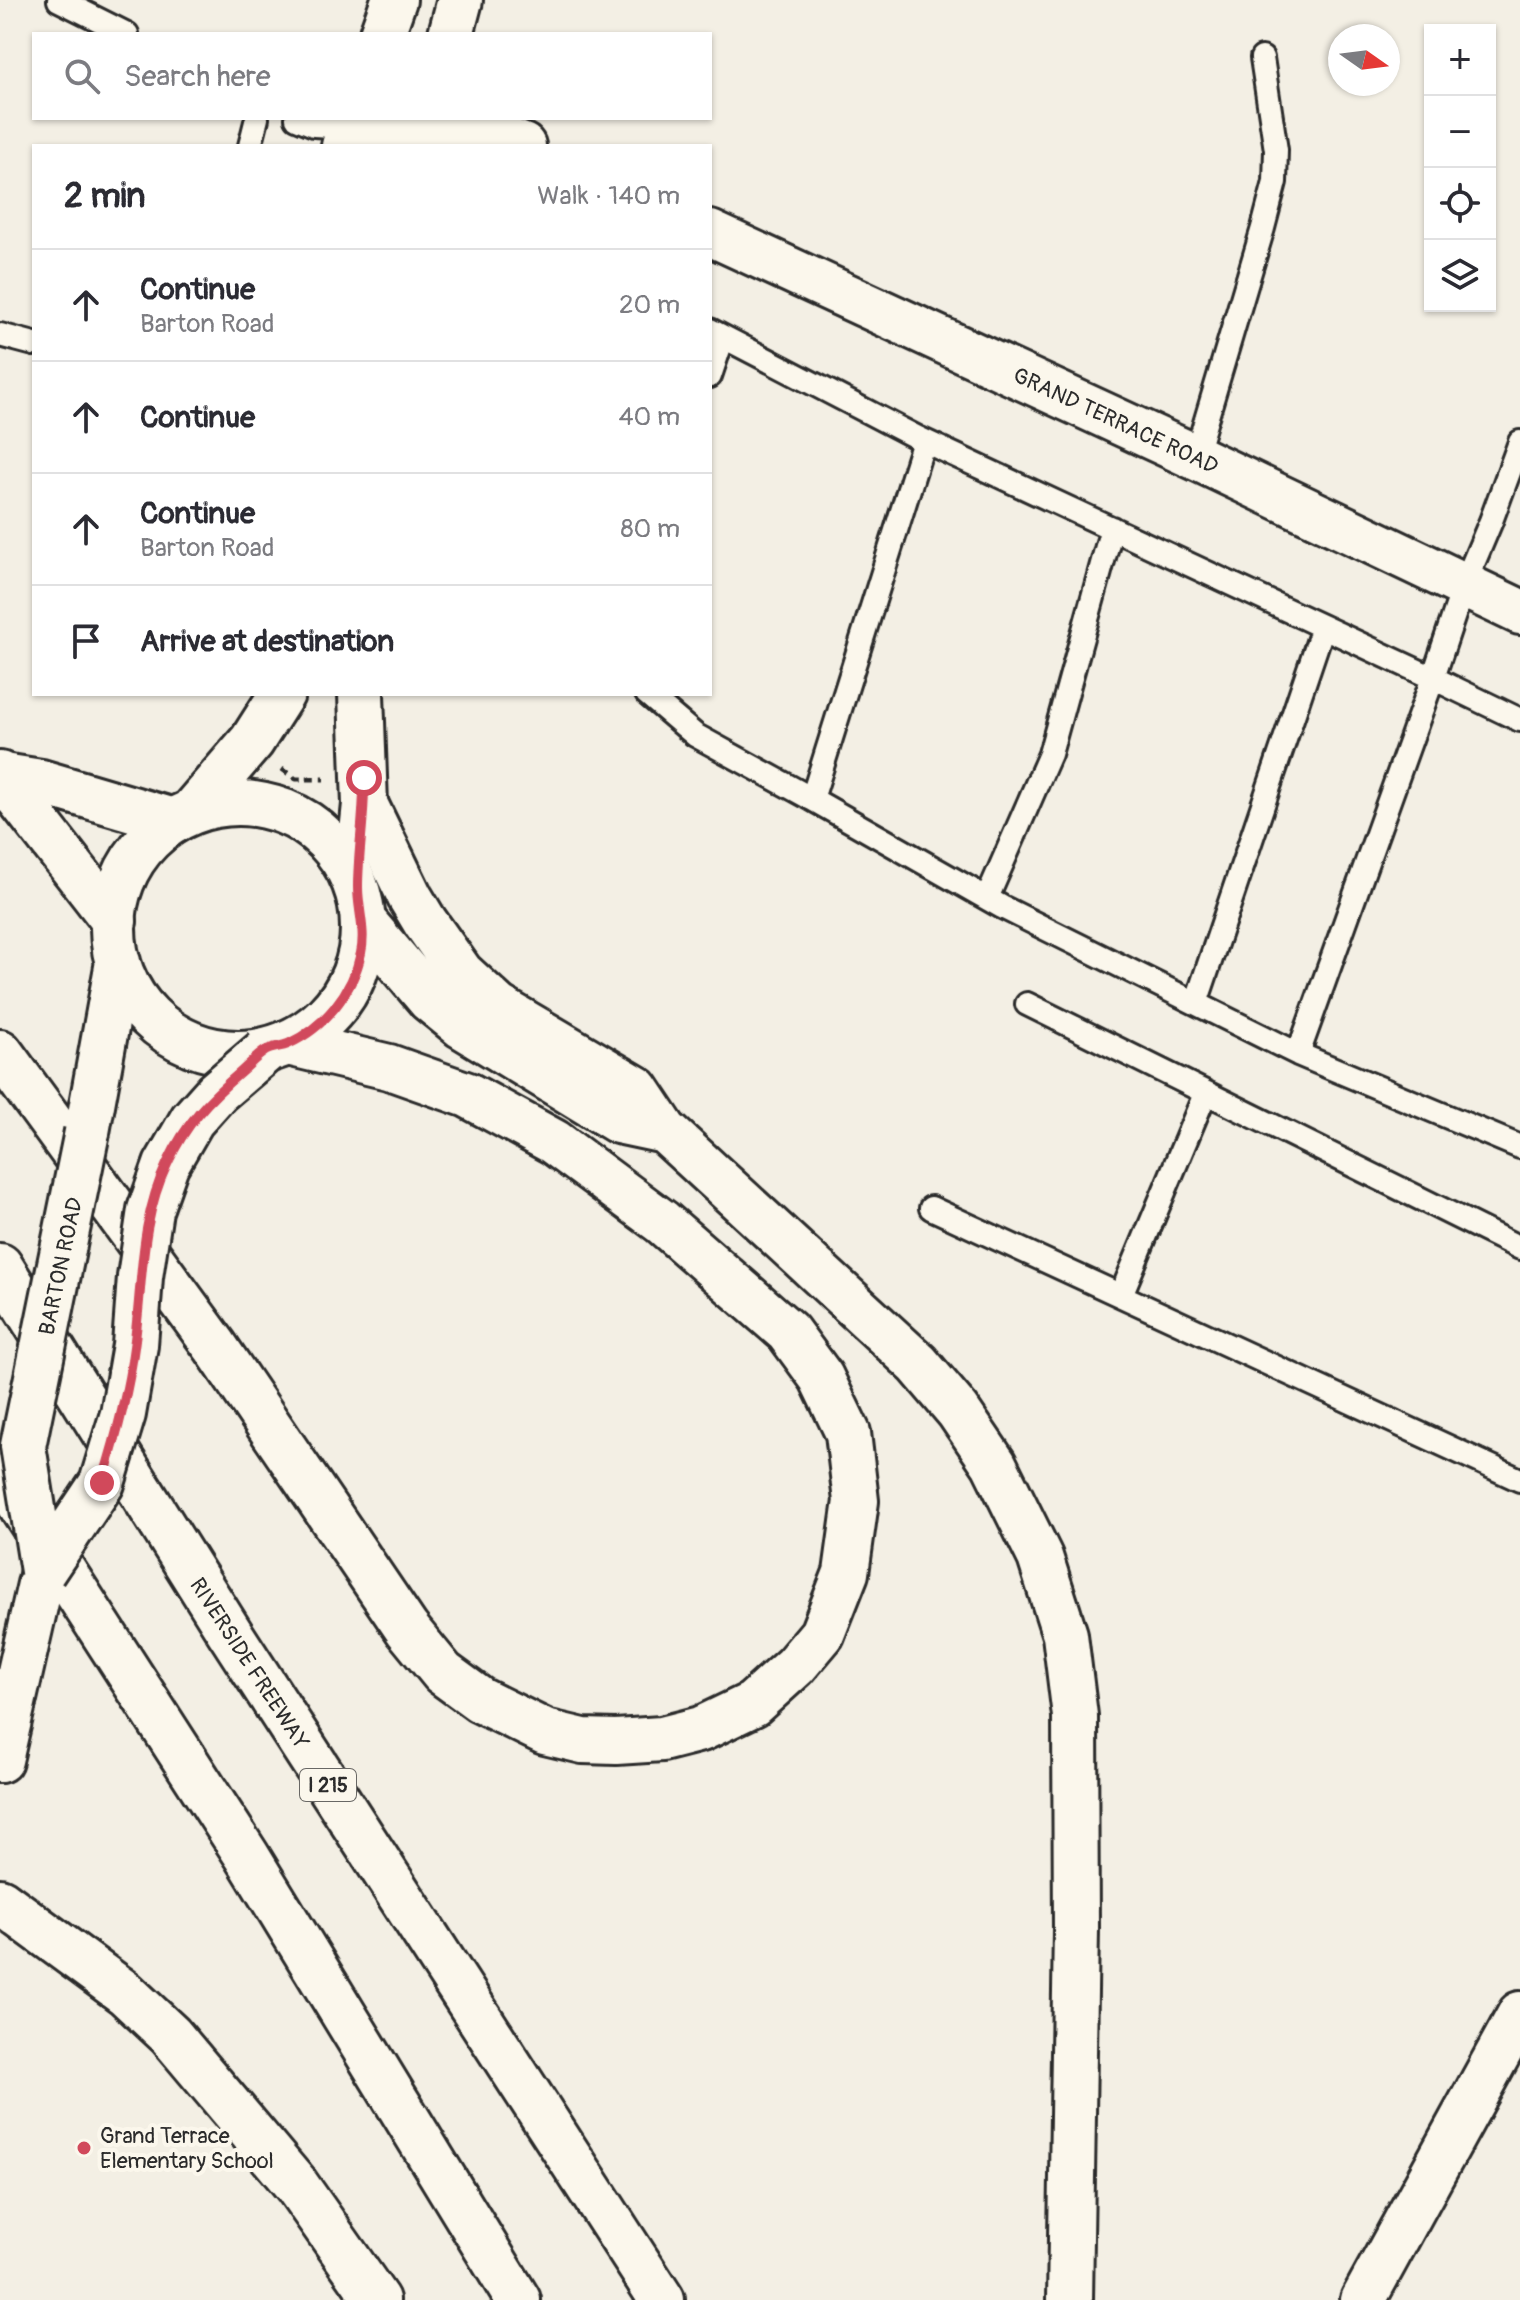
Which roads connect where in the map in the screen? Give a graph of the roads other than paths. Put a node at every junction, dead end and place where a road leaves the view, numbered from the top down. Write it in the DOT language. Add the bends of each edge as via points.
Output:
graph roads {
  1 [pos="59,0"];
  2 [pos="394,0"];
  3 [pos="460,0"];
  4 [pos="123,32"];
  5 [pos="383,32"];
  6 [pos="452,32"];
  7 [pos="1262,58"];
  8 [pos="256,120"];
  9 [pos="302,120"];
  10 [pos="425,129"];
  11 [pos="348,130"];
  12 [pos="250,144"];
  13 [pos="519,144"];
  14 [pos="712,234"];
  15 [pos="716,334"];
  16 [pos="0,335"];
  17 [pos="32,343"];
  18 [pos="712,362"];
  19 [pos="924,441"];
  20 [pos="1520,442"];
  21 [pos="1195,457"];
  22 [pos="1112,528"];
  23 [pos="1464,585"];
  24 [pos="1520,612"];
  25 [pos="1323,627"];
  26 [pos="1433,678"];
  27 [pos="281,696"];
  28 [pos="361,696"];
  29 [pos="649,696"];
  30 [pos="1520,720"];
  31 [pos="2,775"];
  32 [pos="812,799"];
  33 [pos="365,804"];
  34 [pos="182,817"];
  35 [pos="987,898"];
  36 [pos="361,905"];
  37 [pos="116,942"];
  38 [pos="1196,1003"];
  39 [pos="1027,1004"];
  40 [pos="277,1047"];
  41 [pos="0,1052"];
  42 [pos="1298,1054"];
  43 [pos="1205,1094"];
  44 [pos="665,1131"];
  45 [pos="1520,1147"];
  46 [pos="931,1208"];
  47 [pos="1520,1248"];
  48 [pos="0,1266"];
  49 [pos="1121,1295"];
  50 [pos="0,1473"];
  51 [pos="1520,1480"];
  52 [pos="43,1571"];
  53 [pos="0,1760"];
  54 [pos="0,1901"];
  55 [pos="1520,2014"];
  56 [pos="377,2300"];
  57 [pos="518,2300"];
  58 [pos="662,2300"];
  59 [pos="1070,2300"];
  60 [pos="1363,2300"];
  1 -- 4 [label="lane"];
  2 -- 5 [label="main road"];
  3 -- 6 [label="main road"];
  7 -- 21 [label="lane" via="1276,150 1275,182"];
  8 -- 12 [label="lane"];
  9 -- 11 [label="lane"];
  10 -- 11 [label="main road"];
  10 -- 13 [label="main road" via="495,133"];
  14 -- 21 [label="main road, GRAND TERRACE ROAD"];
  15 -- 18 [label="lane"];
  15 -- 19 [label="lane"];
  16 -- 17 [label="lane"];
  19 -- 22 [label="lane"];
  19 -- 32 [label="lane"];
  20 -- 23 [label="lane"];
  21 -- 23 [label="main road, GRAND TERRACE ROAD"];
  22 -- 25 [label="lane"];
  22 -- 35 [label="lane" via="1050,754"];
  23 -- 24 [label="main road, GRAND TERRACE ROAD"];
  23 -- 26 [label="lane"];
  25 -- 26 [label="lane"];
  25 -- 38 [label="lane"];
  26 -- 30 [label="lane"];
  26 -- 42 [label="lane"];
  27 -- 34 [label="main road" via="252,741"];
  28 -- 33 [label="main road"];
  29 -- 32 [label="lane" via="695,735"];
  31 -- 34 [label="main road"];
  31 -- 37 [label="main road"];
  32 -- 35 [label="lane"];
  33 -- 36 [label="main road"];
  33 -- 44 [label="main road" via="410,897 461,973 498,1007 637,1089"];
  34 -- 36 [label="main road" via="231,803 292,814 339,853"];
  34 -- 37 [label="main road" via="143,847 131,864 117,901"];
  35 -- 38 [label="lane"];
  36 -- 40 [label="main road" via="361,952 352,981 314,1028"];
  36 -- 44 [label="main road" via="430,1000 462,1026 618,1121"];
  37 -- 40 [label="main road" via="126,984 155,1022 174,1036 218,1052 242,1054"];
  37 -- 52 [label="main road, BARTON ROAD, bridge" via="84,1148 23,1446"];
  38 -- 42 [label="lane"];
  39 -- 43 [label="lane"];
  40 -- 41 [label="main road" via="389,1067 468,1095 554,1142 662,1222 788,1332 821,1377 848,1433 856,1501 846,1573 822,1634 753,1704 701,1729 662,1739 583,1741 545,1732 480,1700 443,1673 407,1629 215,1346"];
  40 -- 52 [label="main road, BARTON ROAD, bridge" via="217,1092 192,1120 166,1165 150,1210 135,1345 107,1469"];
  42 -- 45 [label="lane"];
  43 -- 47 [label="lane"];
  43 -- 49 [label="lane"];
  44 -- 59 [label="main road" via="918,1364 994,1464 1040,1557 1065,1635 1075,1716"];
  46 -- 49 [label="lane"];
  48 -- 58 [label="main road, RIVERSIDE FREEWAY / I 215" via="230,1633"];
  49 -- 51 [label="lane"];
  50 -- 57 [label="main road" via="247,1856"];
  52 -- 53 [label="main road, BARTON ROAD"];
  54 -- 56 [label="main road" via="125,1993 170,2035 297,2186"];
  55 -- 60 [label="main road"];
}
